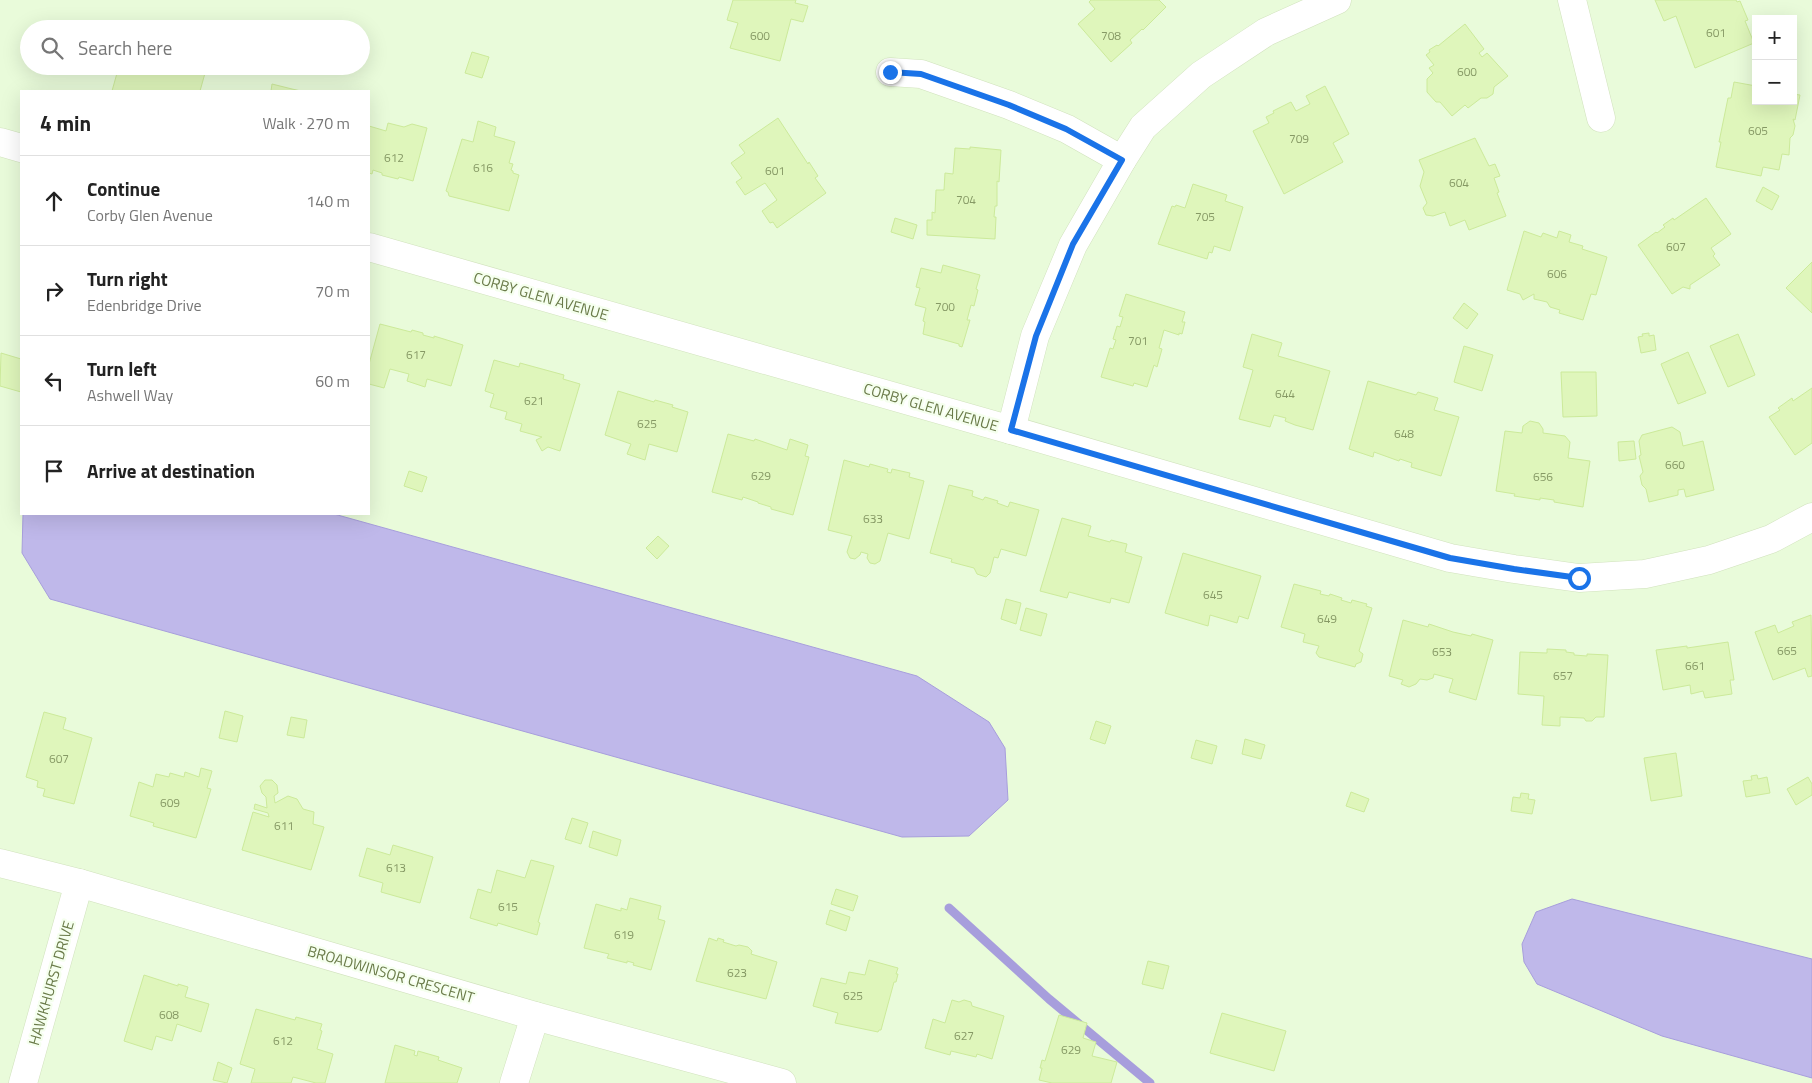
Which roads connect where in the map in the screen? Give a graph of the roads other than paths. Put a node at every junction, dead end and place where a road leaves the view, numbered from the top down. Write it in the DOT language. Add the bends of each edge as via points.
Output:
graph roads {
  1 [pos="1337,0"];
  2 [pos="1572,0"];
  3 [pos="890,72"];
  4 [pos="1601,118"];
  5 [pos="0,142"];
  6 [pos="20,148"];
  7 [pos="1122,160"];
  8 [pos="370,247"];
  9 [pos="1011,430"];
  10 [pos="1812,517"];
  11 [pos="0,863"];
  12 [pos="79,883"];
  13 [pos="535,1016"];
  14 [pos="23,1083"];
  15 [pos="514,1083"];
  16 [pos="782,1083"];
  1 -- 7 [label="street" via="1266,32 1201,75 1143,127"];
  2 -- 4 [label="street"];
  3 -- 7 [label="street" via="921,74 1009,105 1066,129"];
  5 -- 6 [label="street"];
  7 -- 9 [label="street" via="1073,244 1036,336"];
  8 -- 9 [label="street, CORBY GLEN AVENUE"];
  9 -- 10 [label="street, CORBY GLEN AVENUE" via="1450,558 1579,578 1644,574 1709,560 1771,539"];
  11 -- 12 [label="street, BROADWINSOR CRESCENT"];
  12 -- 13 [label="street, BROADWINSOR CRESCENT"];
  12 -- 14 [label="street, HAWKHURST DRIVE"];
  13 -- 15 [label="street"];
  13 -- 16 [label="street, BROADWINSOR CRESCENT"];
}
